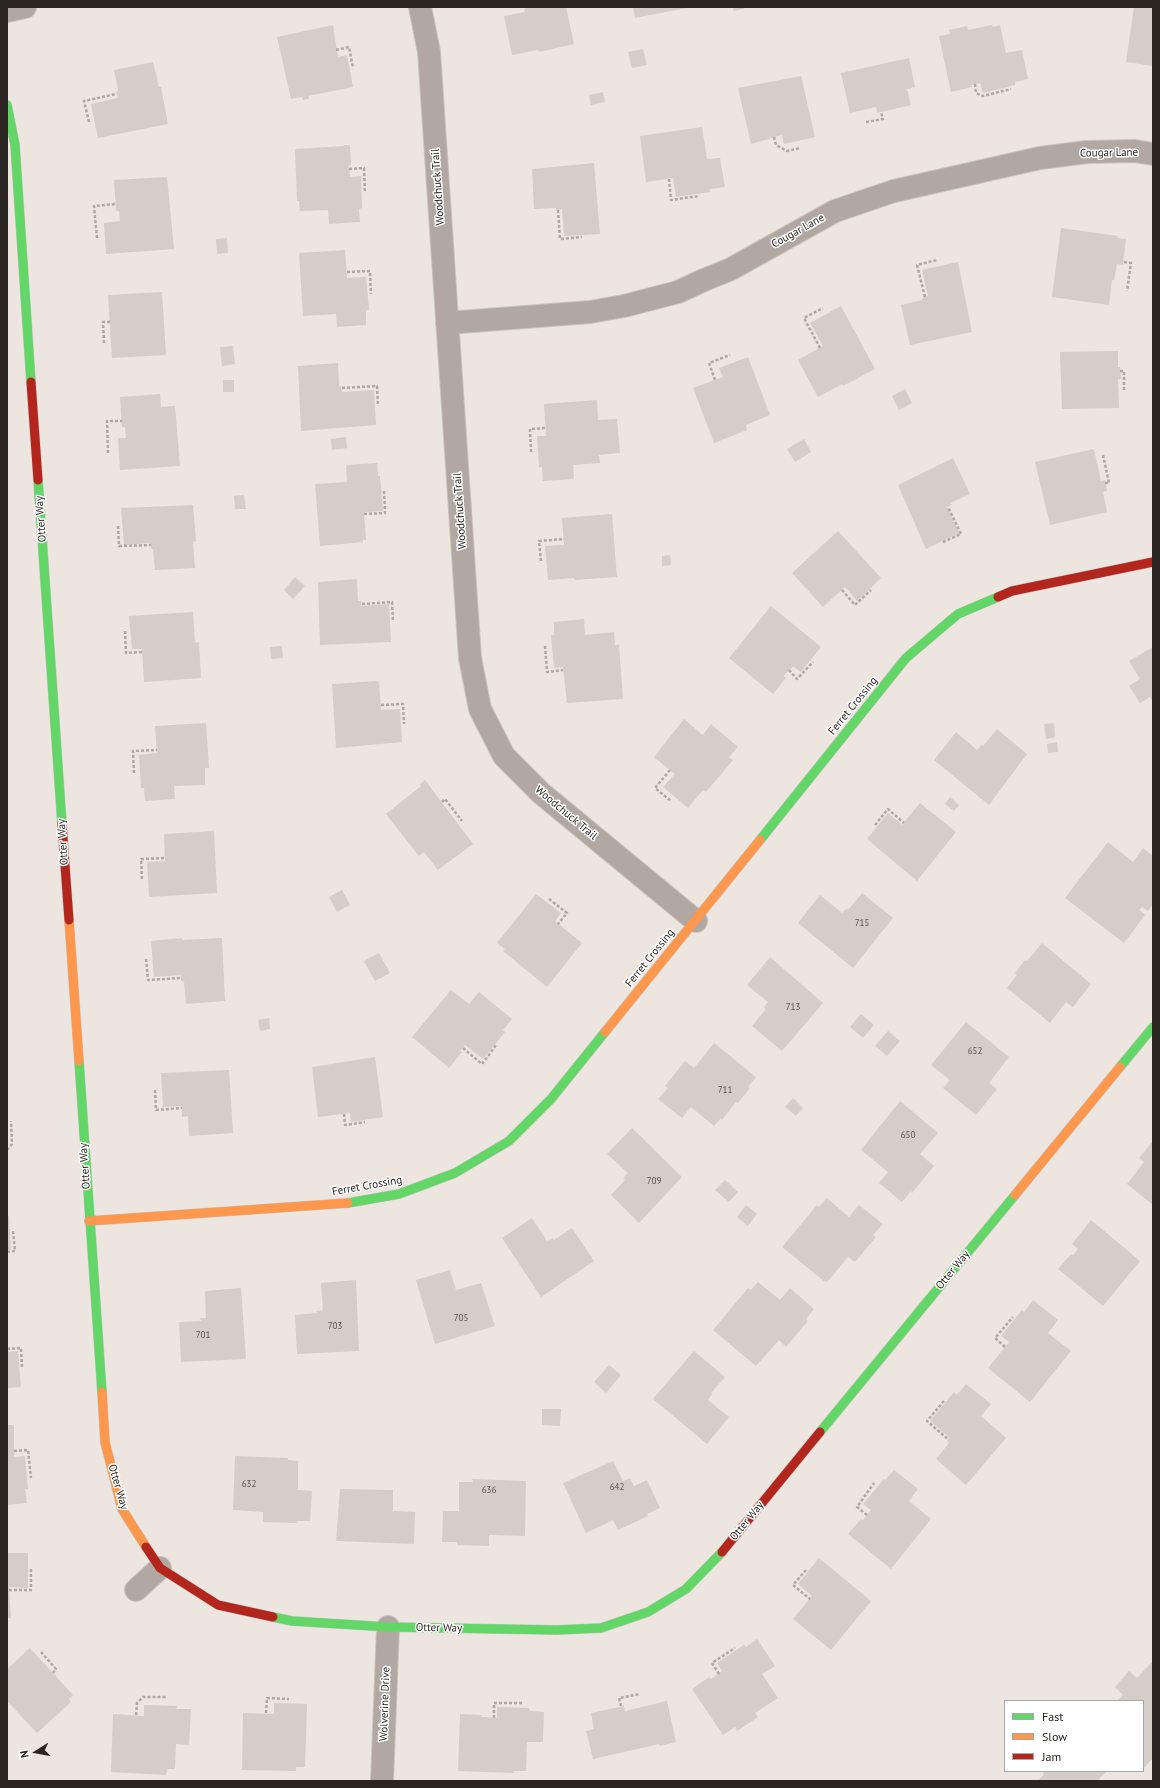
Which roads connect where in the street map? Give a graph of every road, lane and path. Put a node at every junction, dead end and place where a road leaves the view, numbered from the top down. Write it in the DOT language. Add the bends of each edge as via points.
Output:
graph roads {
  1 [pos="25,7"];
  2 [pos="420,7"];
  3 [pos="7,11"];
  4 [pos="336,50"];
  5 [pos="353,68"];
  6 [pos="975,84"];
  7 [pos="1011,90"];
  8 [pos="116,94"];
  9 [pos="7,105"];
  10 [pos="882,112"];
  11 [pos="88,122"];
  12 [pos="866,122"];
  13 [pos="774,136"];
  14 [pos="800,148"];
  15 [pos="1153,154"];
  16 [pos="349,169"];
  17 [pos="669,179"];
  18 [pos="365,193"];
  19 [pos="698,196"];
  20 [pos="116,204"];
  21 [pos="558,210"];
  22 [pos="582,237"];
  23 [pos="97,238"];
  24 [pos="938,260"];
  25 [pos="1124,262"];
  26 [pos="347,272"];
  27 [pos="1127,291"];
  28 [pos="371,294"];
  29 [pos="925,297"];
  30 [pos="823,308"];
  31 [pos="110,322"];
  32 [pos="447,323"];
  33 [pos="104,343"];
  34 [pos="820,348"];
  35 [pos="730,355"];
  36 [pos="1120,371"];
  37 [pos="715,380"];
  38 [pos="342,388"];
  39 [pos="1124,391"];
  40 [pos="378,406"];
  41 [pos="122,421"];
  42 [pos="546,428"];
  43 [pos="531,452"];
  44 [pos="108,454"];
  45 [pos="1103,455"];
  46 [pos="1105,483"];
  47 [pos="384,490"];
  48 [pos="948,507"];
  49 [pos="364,514"];
  50 [pos="118,526"];
  51 [pos="564,539"];
  52 [pos="943,542"];
  53 [pos="151,545"];
  54 [pos="541,561"];
  55 [pos="1153,562"];
  56 [pos="842,590"];
  57 [pos="871,590"];
  58 [pos="362,604"];
  59 [pos="393,622"];
  60 [pos="125,631"];
  61 [pos="545,646"];
  62 [pos="142,652"];
  63 [pos="813,662"];
  64 [pos="563,670"];
  65 [pos="789,670"];
  66 [pos="381,705"];
  67 [pos="404,724"];
  68 [pos="157,750"];
  69 [pos="670,770"];
  70 [pos="134,773"];
  71 [pos="671,801"];
  72 [pos="442,802"];
  73 [pos="462,821"];
  74 [pos="904,823"];
  75 [pos="875,825"];
  76 [pos="165,858"];
  77 [pos="142,879"];
  78 [pos="549,899"];
  79 [pos="696,921"];
  80 [pos="558,924"];
  81 [pos="146,959"];
  82 [pos="181,978"];
  83 [pos="1153,1026"];
  84 [pos="497,1044"];
  85 [pos="463,1048"];
  86 [pos="155,1090"];
  87 [pos="182,1108"];
  88 [pos="344,1114"];
  89 [pos="11,1121"];
  90 [pos="365,1122"];
  91 [pos="7,1150"];
  92 [pos="89,1220"];
  93 [pos="13,1231"];
  94 [pos="7,1252"];
  95 [pos="1013,1317"];
  96 [pos="1005,1347"];
  97 [pos="7,1349"];
  98 [pos="22,1367"];
  99 [pos="944,1401"];
  100 [pos="949,1440"];
  101 [pos="14,1452"];
  102 [pos="31,1478"];
  103 [pos="874,1483"];
  104 [pos="868,1515"];
  105 [pos="160,1568"];
  106 [pos="31,1569"];
  107 [pos="806,1570"];
  108 [pos="9,1590"];
  109 [pos="136,1590"];
  110 [pos="810,1599"];
  111 [pos="388,1627"];
  112 [pos="735,1648"];
  113 [pos="41,1652"];
  114 [pos="53,1673"];
  115 [pos="719,1674"];
  116 [pos="640,1694"];
  117 [pos="167,1697"];
  118 [pos="289,1699"];
  119 [pos="523,1703"];
  120 [pos="621,1706"];
  121 [pos="266,1713"];
  122 [pos="136,1715"];
  123 [pos="494,1718"];
  124 [pos="382,1781"];
  1 -- 3 [label="street"];
  2 -- 32 [label="street, Woodchuck Trail" via="430,52"];
  4 -- 5 [label="path" via="349,47"];
  6 -- 7 [label="path" via="976,93 983,96"];
  8 -- 11 [label="path" via="84,101"];
  9 -- 92 [label="street, Otter Way" via="15,144"];
  10 -- 12 [label="path" via="883,119"];
  13 -- 14 [label="path" via="776,145 787,151"];
  15 -- 32 [label="street, Cougar Lane" via="1135,151 1087,152 1040,158 894,191 835,211 731,269 678,292 624,306 590,312"];
  16 -- 18 [label="path" via="364,168"];
  17 -- 19 [label="path" via="671,200"];
  20 -- 23 [label="path" via="94,206"];
  21 -- 22 [label="path" via="560,238"];
  24 -- 29 [label="path" via="917,265"];
  25 -- 27 [label="path" via="1131,263"];
  26 -- 28 [label="path" via="370,271"];
  30 -- 34 [label="path" via="804,318"];
  31 -- 33 [label="path" via="103,322"];
  32 -- 79 [label="street, Woodchuck Trail" via="470,658 480,709 504,756 541,793"];
  35 -- 37 [label="path" via="709,363"];
  36 -- 39 [label="path" via="1124,371"];
  38 -- 40 [label="path" via="377,386"];
  41 -- 44 [label="path" via="107,421"];
  42 -- 43 [label="path" via="530,429"];
  45 -- 46 [label="path" via="1109,482"];
  47 -- 49 [label="path" via="386,513"];
  48 -- 52 [label="path" via="961,534"];
  50 -- 53 [label="path" via="119,546"];
  51 -- 54 [label="path" via="539,541"];
  55 -- 79 [label="street, Ferret Crossing" via="1012,591 958,614 906,658"];
  56 -- 57 [label="path" via="855,605"];
  58 -- 59 [label="path" via="392,602"];
  60 -- 62 [label="path" via="126,653"];
  61 -- 64 [label="path" via="547,672"];
  63 -- 65 [label="path" via="797,679"];
  66 -- 67 [label="path" via="402,704"];
  68 -- 70 [label="path" via="133,751"];
  69 -- 71 [label="path" via="655,788"];
  72 -- 73 [label="path" via="445,799"];
  74 -- 75 [label="path" via="888,809"];
  76 -- 77 [label="path" via="141,859"];
  78 -- 80 [label="path" via="567,913"];
  79 -- 92 [label="street, Ferret Crossing" via="551,1099 509,1141 455,1173 399,1194 341,1204"];
  81 -- 82 [label="path" via="148,980"];
  83 -- 111 [label="street, Otter Way" via="716,1559 686,1589 648,1612 601,1628 557,1630"];
  84 -- 85 [label="path" via="482,1064"];
  86 -- 87 [label="path" via="156,1110"];
  88 -- 90 [label="path" via="345,1125"];
  89 -- 91 [label="path" via="12,1144"];
  92 -- 105 [label="street, Otter Way" via="105,1442 122,1509"];
  93 -- 94 [label="path" via="15,1251"];
  95 -- 96 [label="path" via="995,1338"];
  97 -- 98 [label="path" via="21,1348"];
  99 -- 100 [label="path" via="927,1421"];
  101 -- 102 [label="path" via="28,1450"];
  103 -- 104 [label="path" via="857,1507"];
  105 -- 109 [label="street"];
  105 -- 111 [label="street, Otter Way" via="218,1605 292,1621"];
  106 -- 108 [label="path" via="31,1590"];
  107 -- 110 [label="path" via="793,1585"];
  111 -- 124 [label="street, Wolverine Drive"];
  112 -- 115 [label="path" via="712,1663"];
  113 -- 114 [label="path" via="56,1669"];
  116 -- 120 [label="path" via="619,1698"];
  117 -- 122 [label="path" via="143,1697 137,1704"];
  118 -- 121 [label="path" via="267,1698"];
  119 -- 123 [label="path" via="494,1703"];
}
